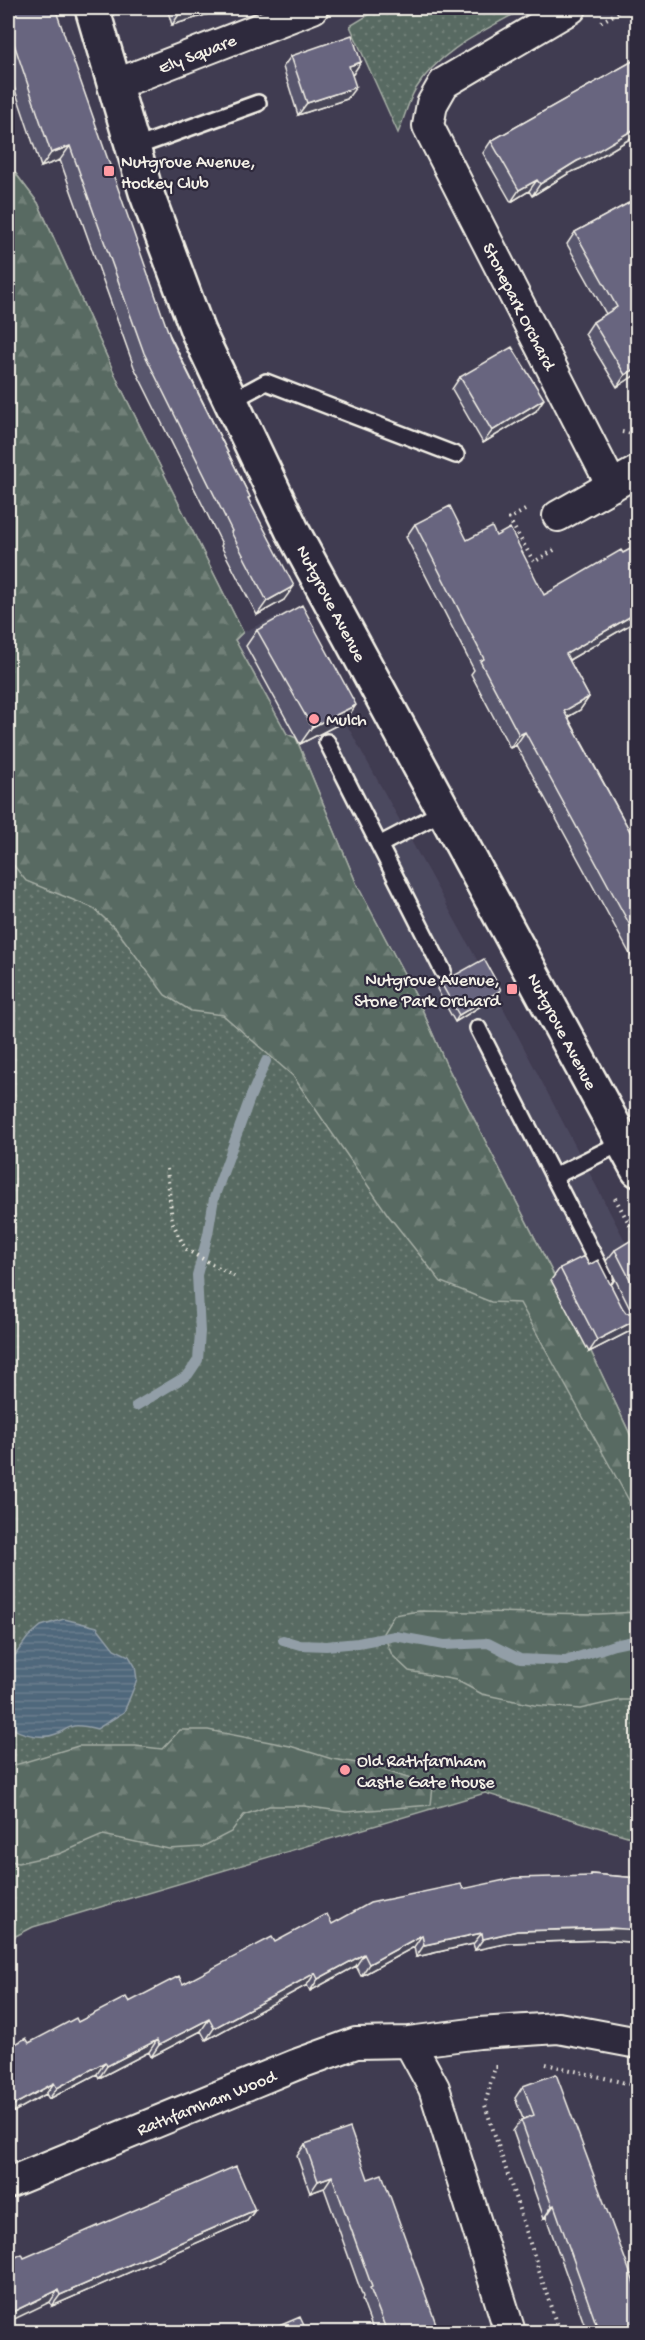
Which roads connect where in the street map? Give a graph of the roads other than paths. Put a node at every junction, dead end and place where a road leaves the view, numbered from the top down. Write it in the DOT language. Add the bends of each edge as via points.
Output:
graph roads {
  1 [pos="92,8"];
  2 [pos="313,8"];
  3 [pos="572,8"];
  4 [pos="114,85"];
  5 [pos="258,104"];
  6 [pos="133,148"];
  7 [pos="231,401"];
  8 [pos="456,456"];
  9 [pos="638,471"];
  10 [pos="612,486"];
  11 [pos="561,530"];
  12 [pos="327,742"];
  13 [pos="444,811"];
  14 [pos="379,845"];
  15 [pos="443,971"];
  16 [pos="478,1028"];
  17 [pos="630,1156"];
  18 [pos="553,1177"];
  19 [pos="613,1294"];
  20 [pos="409,2042"];
  21 [pos="638,2043"];
  22 [pos="8,2183"];
  23 [pos="510,2332"];
  1 -- 4 [label="main road, Nutgrove Avenue"];
  2 -- 4 [label="street, Ely Square"];
  3 -- 10 [label="street, Stonepark Orchard" via="444,83 432,104 429,126"];
  4 -- 6 [label="main road, Nutgrove Avenue"];
  5 -- 6 [label="lane"];
  6 -- 7 [label="main road, Nutgrove Avenue" via="198,332"];
  7 -- 8 [label="lane" via="266,382"];
  7 -- 13 [label="main road, Nutgrove Avenue" via="292,530"];
  9 -- 10 [label="street"];
  10 -- 11 [label="street"];
  12 -- 14 [label="lane"];
  13 -- 14 [label="lane"];
  13 -- 17 [label="main road, Nutgrove Avenue"];
  14 -- 15 [label="lane"];
  16 -- 18 [label="lane"];
  17 -- 18 [label="lane"];
  18 -- 19 [label="lane"];
  20 -- 21 [label="street, Rathfarnham Wood" via="558,2028"];
  20 -- 22 [label="street, Rathfarnham Wood" via="356,2043 315,2057"];
  20 -- 23 [label="street" via="434,2088"];
}
